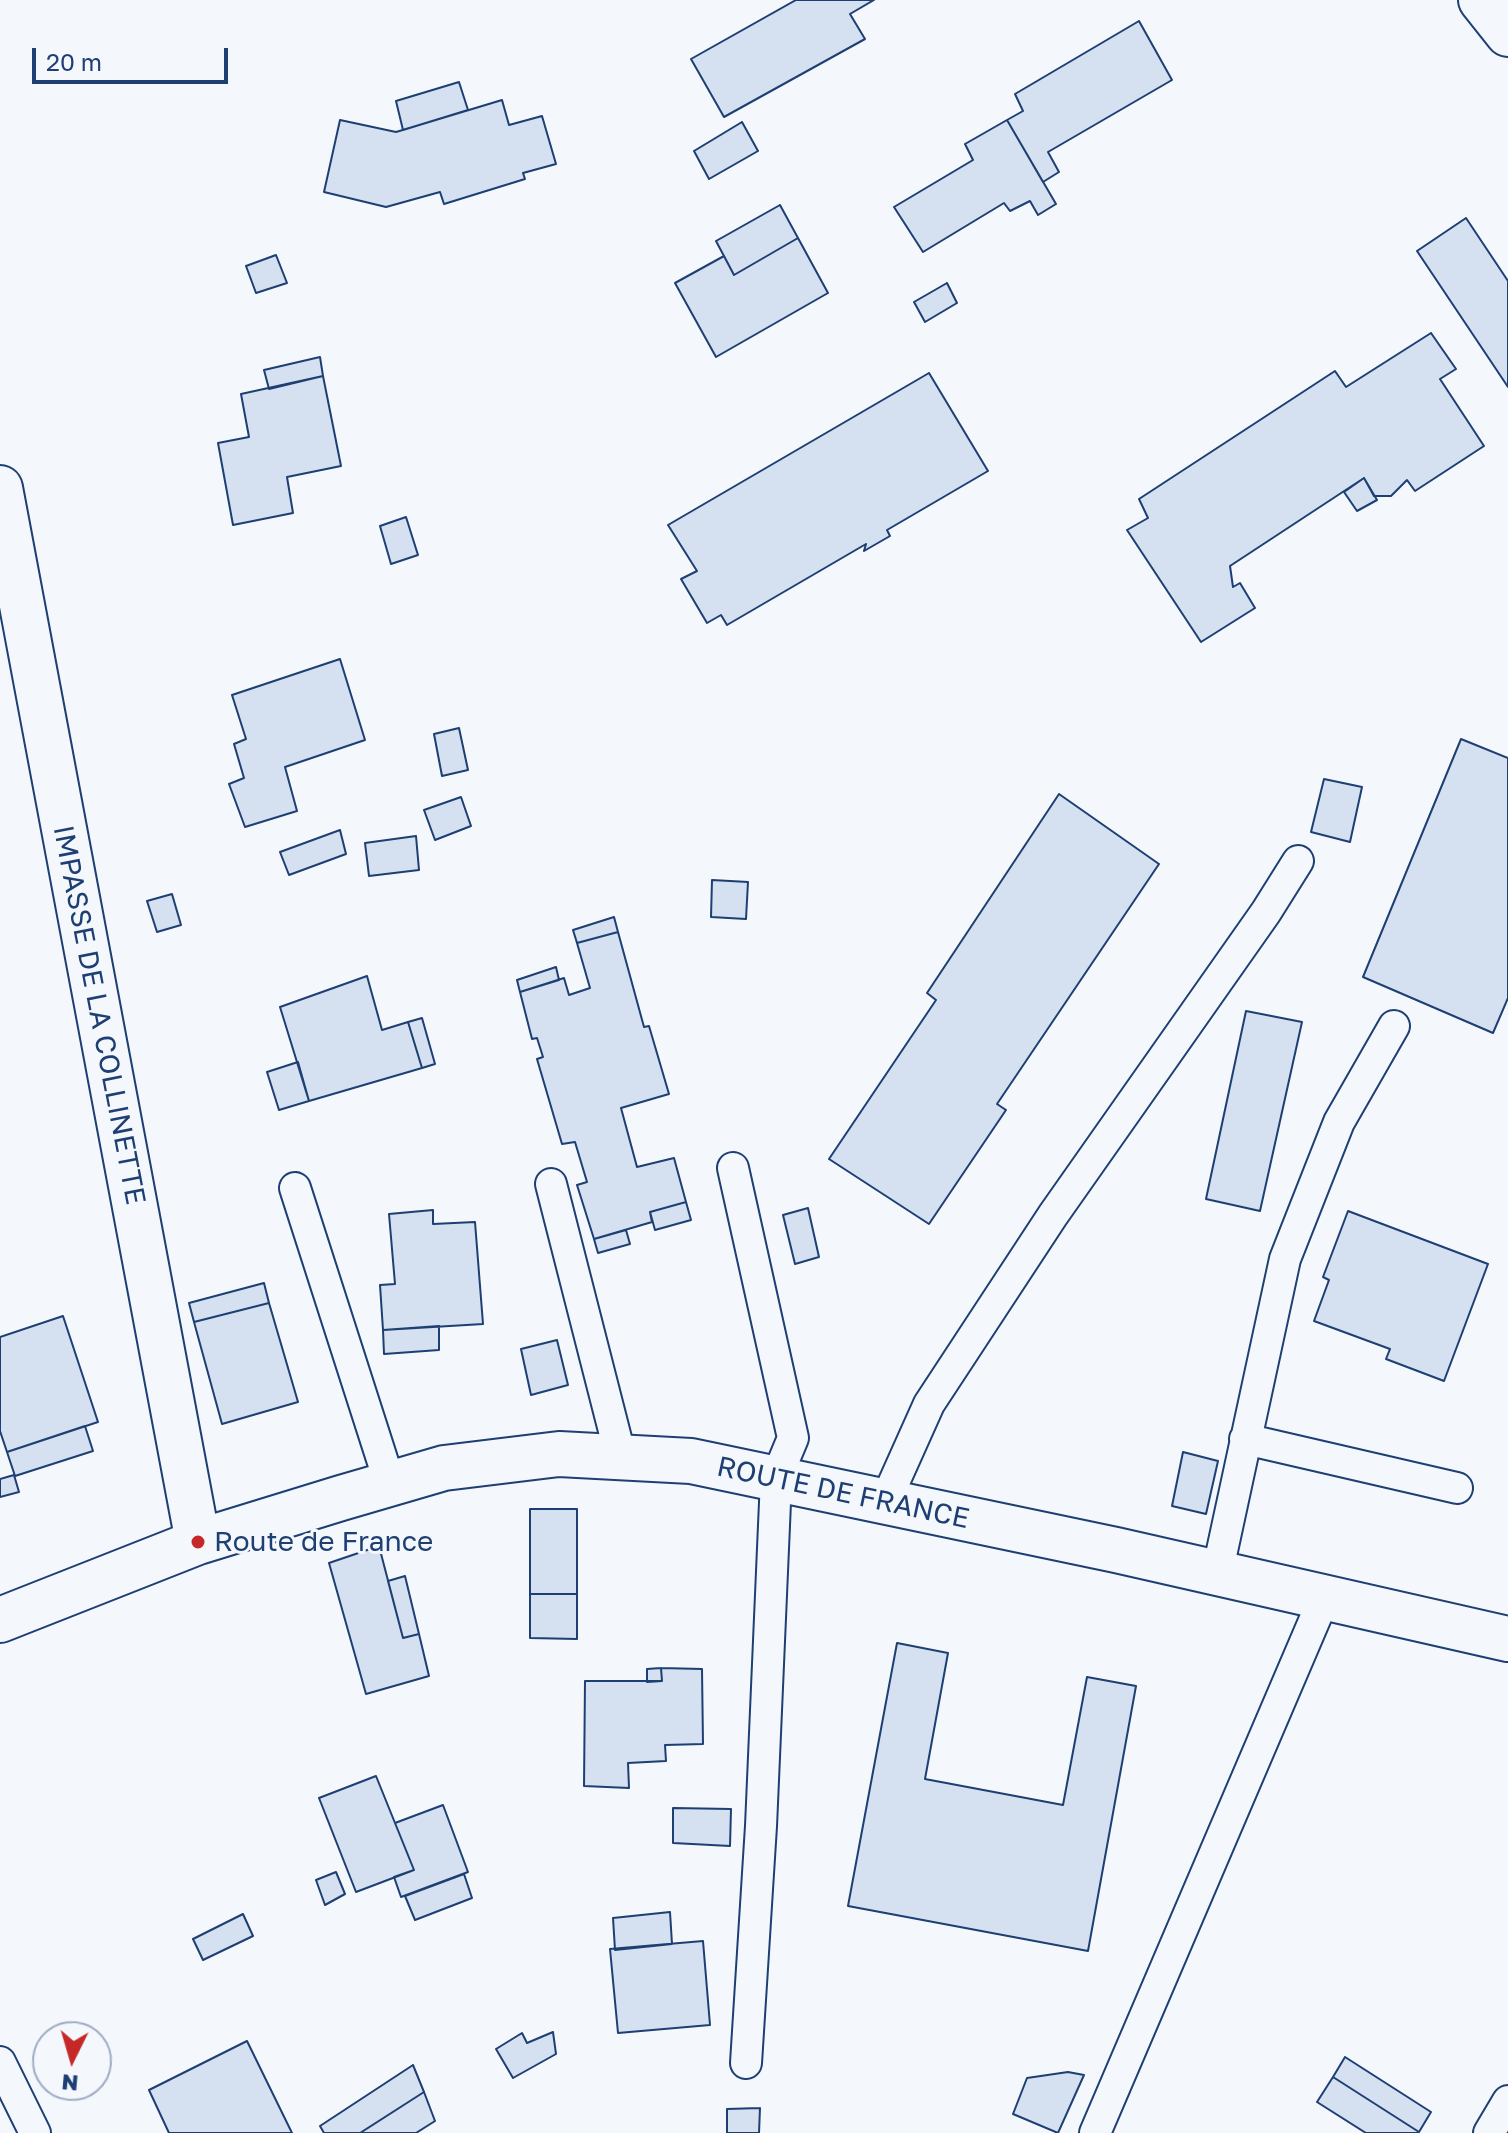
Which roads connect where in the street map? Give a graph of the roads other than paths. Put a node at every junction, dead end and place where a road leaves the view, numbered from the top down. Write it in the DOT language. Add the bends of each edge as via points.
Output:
graph roads {
  1 [pos="1481,0"];
  2 [pos="1508,34"];
  3 [pos="0,488"];
  4 [pos="1298,861"];
  5 [pos="1394,1026"];
  6 [pos="733,1168"];
  7 [pos="551,1184"];
  8 [pos="295,1188"];
  9 [pos="1245,1439"];
  10 [pos="621,1458"];
  11 [pos="776,1479"];
  12 [pos="390,1484"];
  13 [pos="1457,1488"];
  14 [pos="886,1500"];
  15 [pos="198,1542"];
  16 [pos="1217,1574"];
  17 [pos="1324,1598"];
  18 [pos="0,1620"];
  19 [pos="1508,1639"];
  20 [pos="0,2062"];
  21 [pos="746,2063"];
  22 [pos="1508,2101"];
  23 [pos="35,2133"];
  24 [pos="1095,2133"];
  25 [pos="1489,2133"];
  1 -- 2 [label="street"];
  3 -- 15 [label="street, IMPASSE DE LA COLLINETTE"];
  4 -- 14 [label="lane" via="929,1404"];
  5 -- 9 [label="lane" via="1339,1122 1285,1259"];
  6 -- 11 [label="lane" via="793,1438"];
  7 -- 10 [label="lane"];
  8 -- 12 [label="lane"];
  9 -- 13 [label="lane"];
  9 -- 16 [label="lane"];
  10 -- 11 [label="street, ROUTE DE FRANCE" via="691,1461"];
  10 -- 12 [label="street, ROUTE DE FRANCE" via="545,1456 444,1468"];
  11 -- 14 [label="street, ROUTE DE FRANCE"];
  11 -- 21 [label="lane"];
  12 -- 15 [label="street, ROUTE DE FRANCE"];
  14 -- 16 [label="street, ROUTE DE FRANCE"];
  15 -- 18 [label="street, ROUTE DE FRANCE"];
  16 -- 17 [label="street, ROUTE DE FRANCE"];
  17 -- 19 [label="street, ROUTE DE FRANCE"];
  17 -- 24 [label="lane"];
  20 -- 23 [label="lane"];
  22 -- 25 [label="lane"];
}
